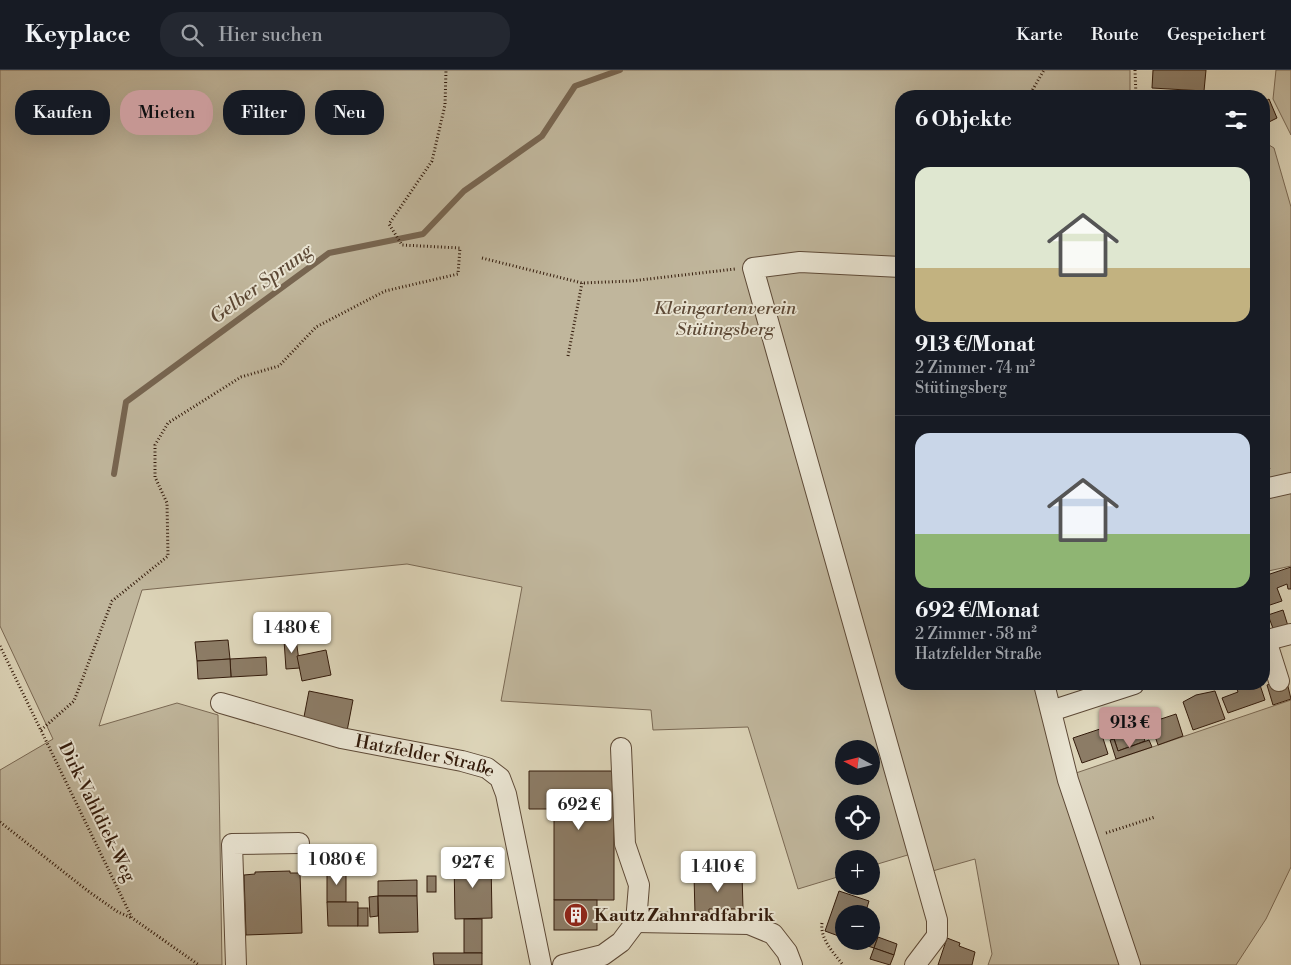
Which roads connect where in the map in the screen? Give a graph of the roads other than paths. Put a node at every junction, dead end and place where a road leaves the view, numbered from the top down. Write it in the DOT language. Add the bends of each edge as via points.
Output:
graph roads {
  1 [pos="895,267"];
  2 [pos="1291,634"];
  3 [pos="1270,640"];
  4 [pos="1270,655"];
  5 [pos="1279,681"];
  6 [pos="1046,690"];
  7 [pos="1116,690"];
  8 [pos="221,703"];
  9 [pos="1057,709"];
  10 [pos="621,748"];
  11 [pos="299,843"];
  12 [pos="636,922"];
  13 [pos="236,965"];
  14 [pos="541,965"];
  15 [pos="563,965"];
  16 [pos="792,965"];
  17 [pos="915,965"];
  18 [pos="1130,965"];
  1 -- 17 [label="street" via="800,262 753,268 937,920 937,936"];
  2 -- 3 [label="street"];
  4 -- 5 [label="street"];
  6 -- 18 [label="street" via="1086,839"];
  7 -- 9 [label="street"];
  8 -- 14 [label="street, Hatzfelder Straße" via="340,738 462,761 487,768 500,778"];
  10 -- 12 [label="street" via="625,844 639,885"];
  11 -- 13 [label="street" via="232,844"];
  12 -- 15 [label="street" via="621,942 603,956"];
  12 -- 16 [label="street" via="749,924 773,934 787,952"];
}
